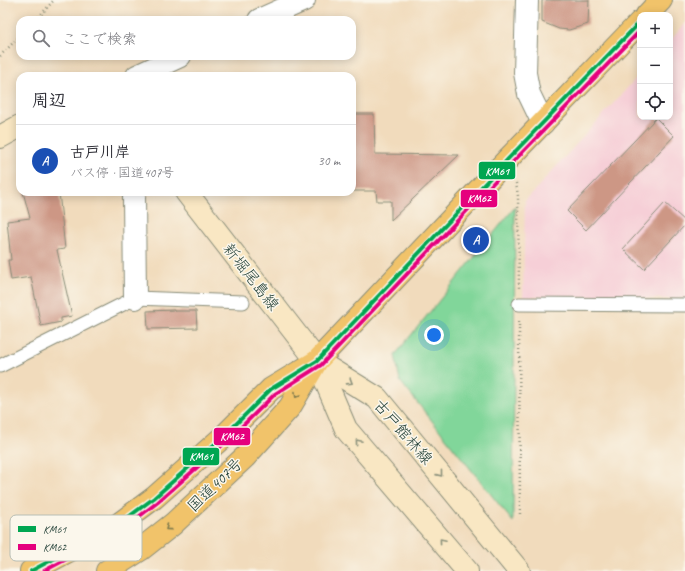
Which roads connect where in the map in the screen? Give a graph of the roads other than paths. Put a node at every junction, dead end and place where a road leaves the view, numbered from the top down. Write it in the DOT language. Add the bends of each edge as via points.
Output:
graph roads {
  1 [pos="304,0"];
  2 [pos="527,0"];
  3 [pos="661,0"];
  4 [pos="650,12"];
  5 [pos="268,16"];
  6 [pos="637,25"];
  7 [pos="171,60"];
  8 [pos="146,72"];
  9 [pos="543,123"];
  10 [pos="16,128"];
  11 [pos="0,137"];
  12 [pos="134,196"];
  13 [pos="189,196"];
  14 [pos="135,298"];
  15 [pos="243,302"];
  16 [pos="519,304"];
  17 [pos="685,305"];
  18 [pos="317,361"];
  19 [pos="0,366"];
  20 [pos="131,515"];
  21 [pos="142,548"];
  22 [pos="51,561"];
  23 [pos="123,561"];
  24 [pos="32,571"];
  25 [pos="107,571"];
  26 [pos="467,571"];
  27 [pos="519,571"];
  1 -- 5 [label="street"];
  2 -- 9 [label="street" via="525,73 529,94"];
  3 -- 4 [label="highway"];
  6 -- 9 [label="highway, 国道407号"];
  7 -- 8 [label="street"];
  9 -- 18 [label="highway, 国道407号"];
  10 -- 11 [label="main road"];
  12 -- 14 [label="street"];
  13 -- 18 [label="main road, 新堀尾島線"];
  14 -- 15 [label="lane"];
  14 -- 19 [label="lane"];
  16 -- 17 [label="lane"];
  18 -- 20 [label="highway, 国道407号" via="271,389 224,436"];
  18 -- 21 [label="highway, 国道407号, one-way" via="290,407 245,457 174,524"];
  26 -- 18 [label="main road, one-way" via="346,429"];
  18 -- 27 [label="main road, 古戸館林線, one-way" via="377,398"];
  22 -- 24 [label="highway, 国道407号"];
  23 -- 25 [label="highway, 国道407号, one-way"];
}
